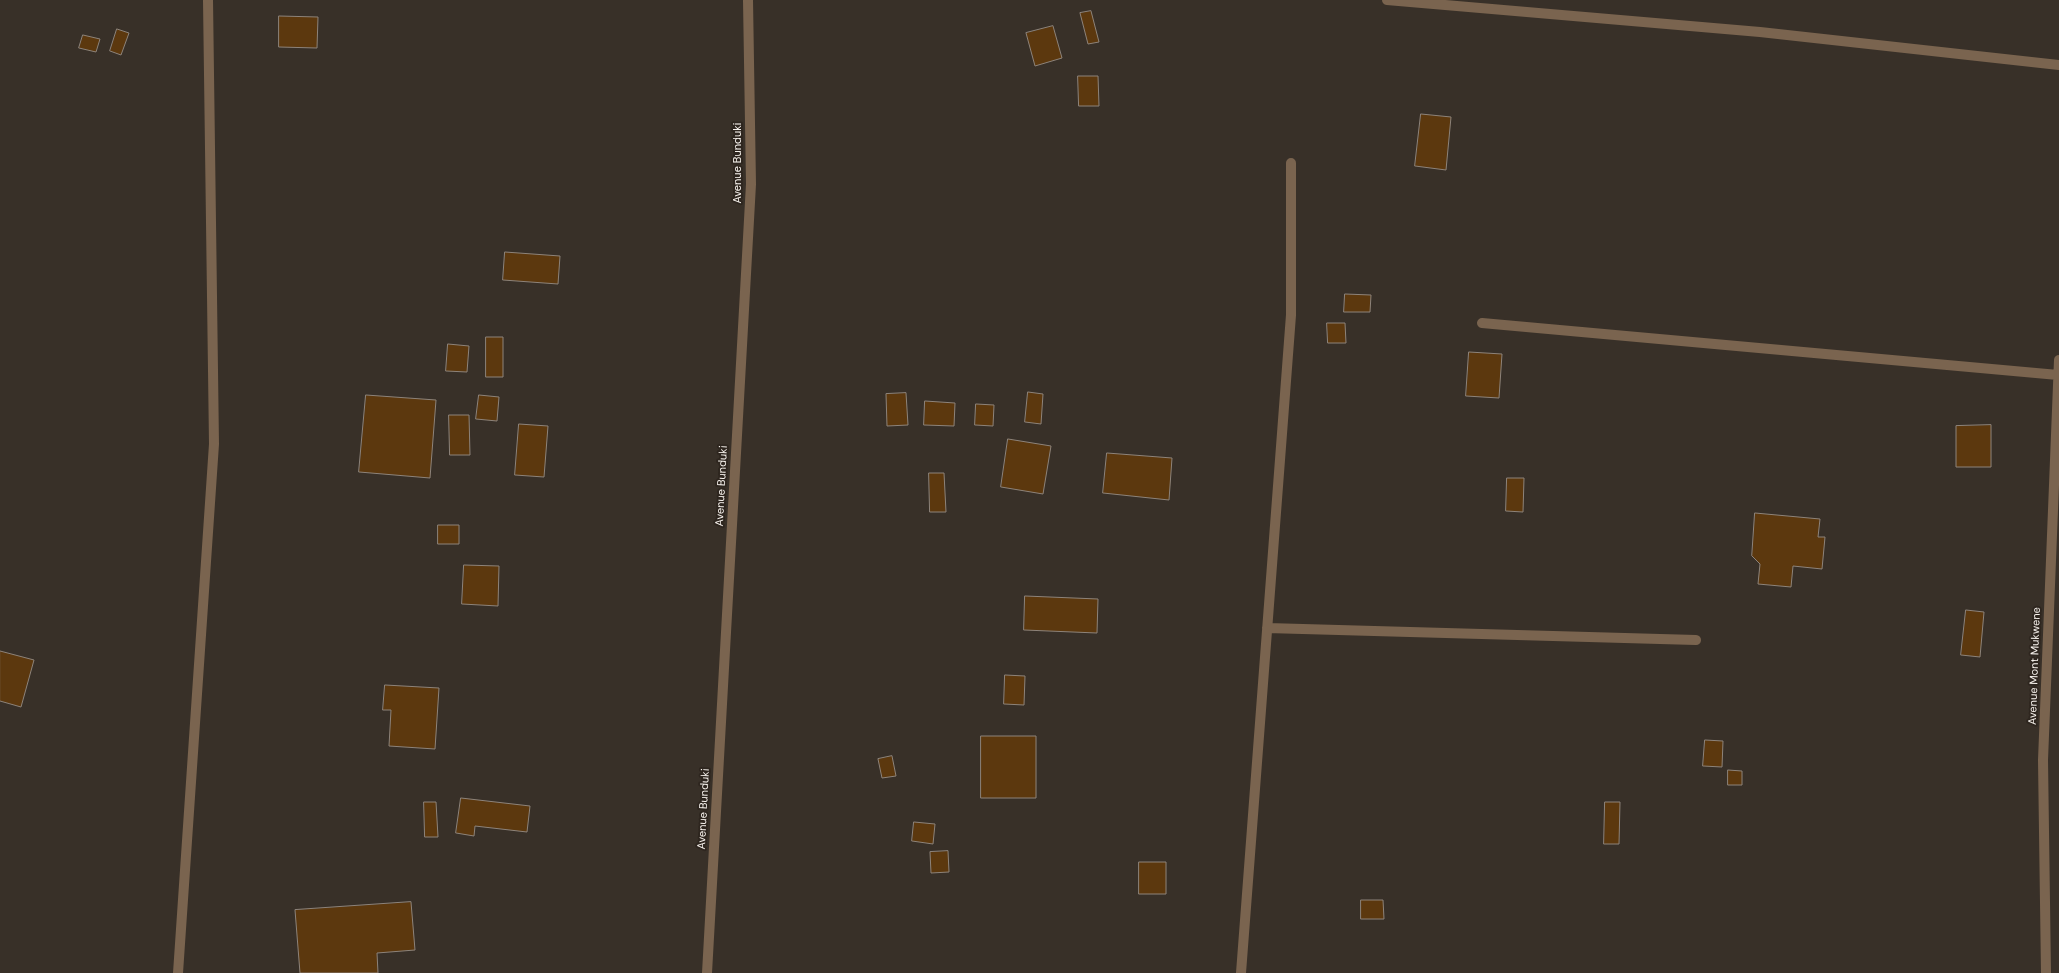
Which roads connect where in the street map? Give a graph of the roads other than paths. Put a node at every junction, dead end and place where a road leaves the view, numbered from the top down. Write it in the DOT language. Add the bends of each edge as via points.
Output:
graph roads {
  1 [pos="208,0"];
  2 [pos="748,0"];
  3 [pos="1387,0"];
  4 [pos="2059,65"];
  5 [pos="1291,163"];
  6 [pos="1482,323"];
  7 [pos="2059,360"];
  8 [pos="2058,375"];
  9 [pos="1267,628"];
  10 [pos="1696,640"];
  11 [pos="178,973"];
  12 [pos="707,973"];
  13 [pos="1241,973"];
  14 [pos="2046,973"];
  1 -- 11 [label="street" via="214,444"];
  2 -- 12 [label="street, Avenue Bunduki" via="751,184"];
  3 -- 4 [label="street" via="1760,32"];
  5 -- 9 [label="street" via="1291,315"];
  6 -- 8 [label="street"];
  7 -- 8 [label="street, Avenue Mont Mukwene"];
  8 -- 14 [label="street, Avenue Mont Mukwene" via="2043,760"];
  9 -- 10 [label="street"];
  9 -- 13 [label="street"];
}
